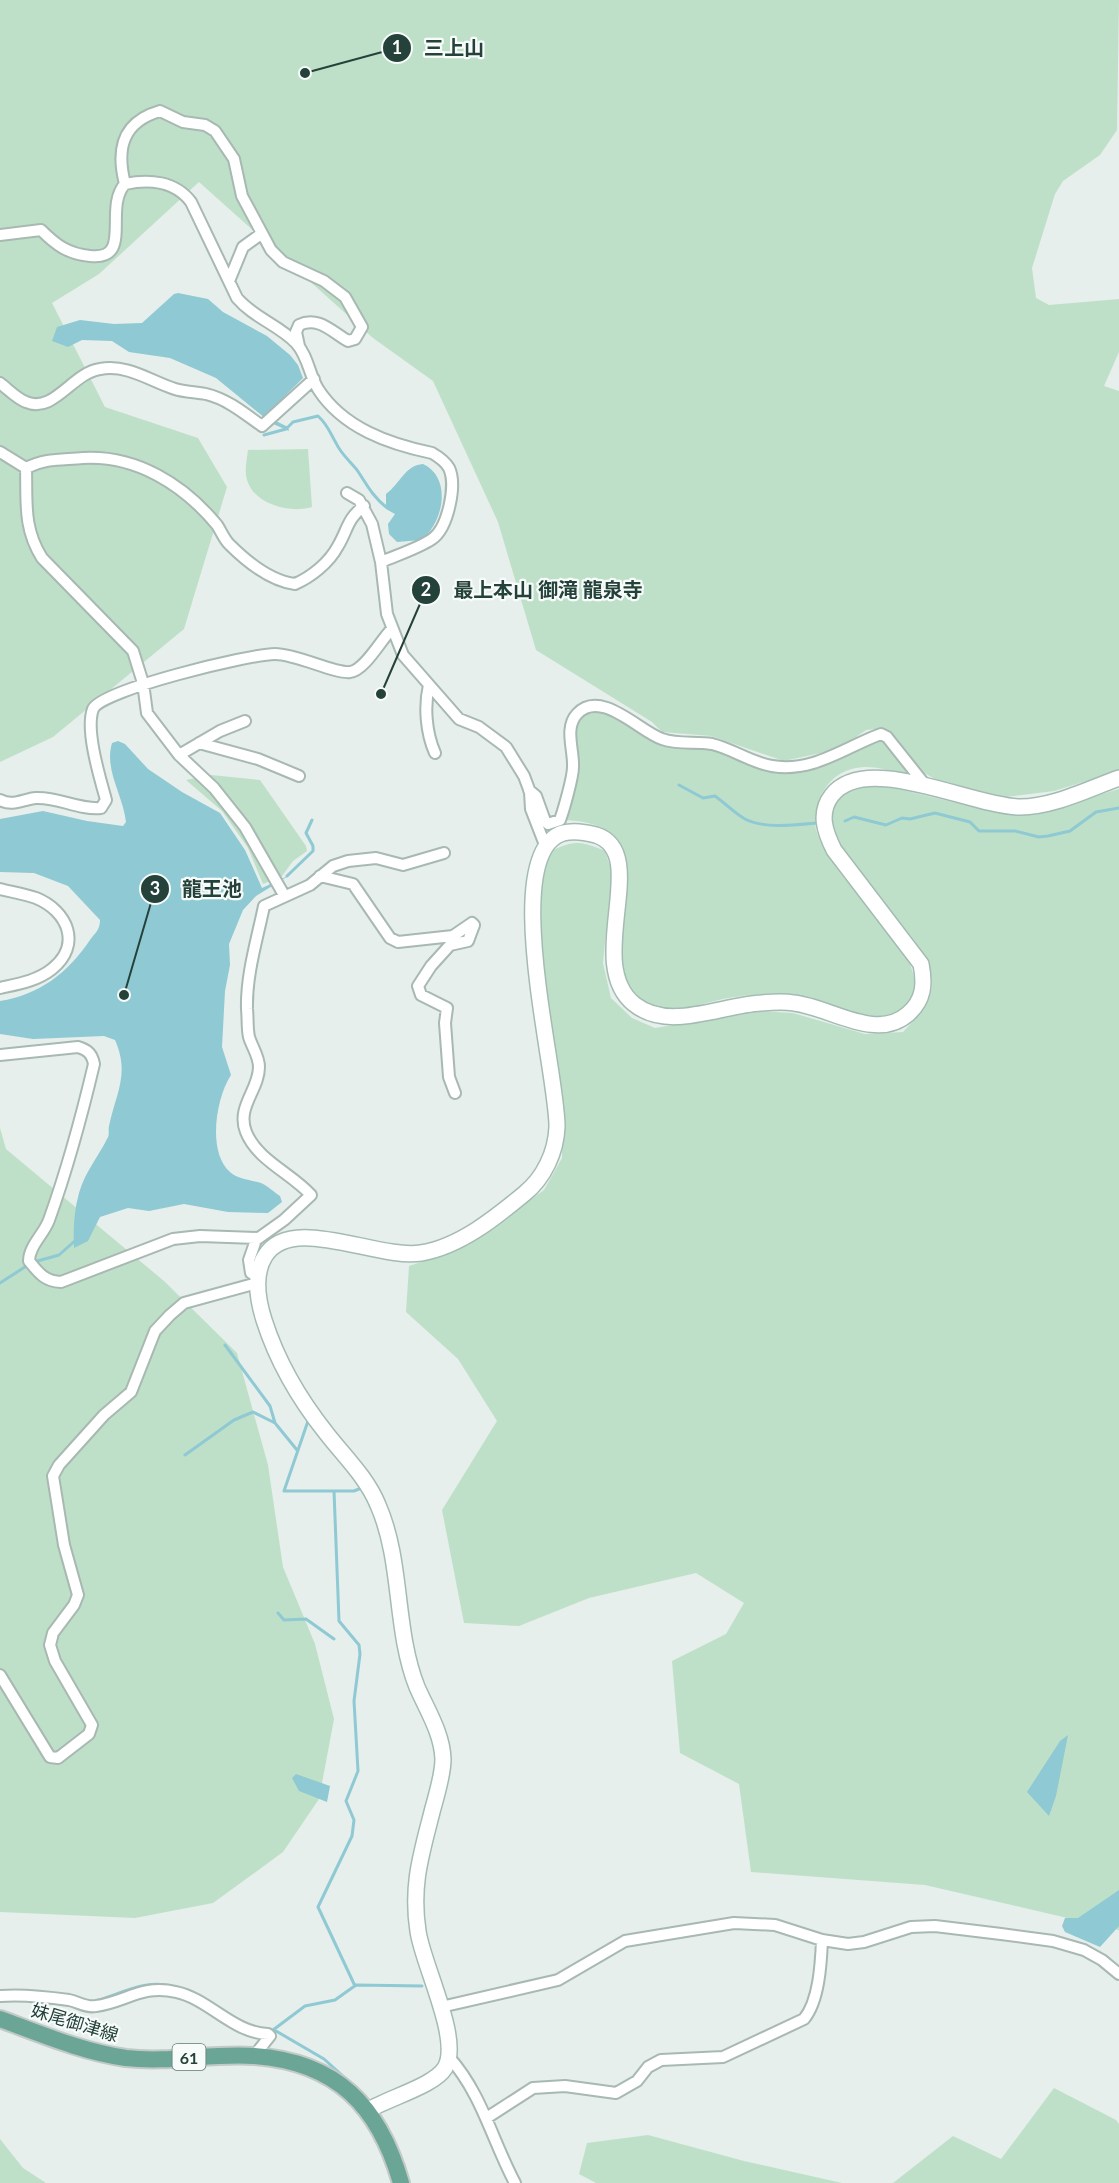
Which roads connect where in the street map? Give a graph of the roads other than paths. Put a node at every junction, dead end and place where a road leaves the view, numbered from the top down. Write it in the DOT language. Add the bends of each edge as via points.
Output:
graph roads {
  1 [pos="125,184"];
  2 [pos="261,234"];
  3 [pos="0,235"];
  4 [pos="229,281"];
  5 [pos="300,349"];
  6 [pos="314,379"];
  7 [pos="0,383"];
  8 [pos="0,452"];
  9 [pos="26,468"];
  10 [pos="347,493"];
  11 [pos="364,506"];
  12 [pos="381,562"];
  13 [pos="391,630"];
  14 [pos="143,683"];
  15 [pos="429,685"];
  16 [pos="245,721"];
  17 [pos="199,743"];
  18 [pos="435,753"];
  19 [pos="179,755"];
  20 [pos="299,776"];
  21 [pos="1119,778"];
  22 [pos="926,786"];
  23 [pos="530,790"];
  24 [pos="0,800"];
  25 [pos="545,845"];
  26 [pos="444,853"];
  27 [pos="320,876"];
  28 [pos="0,889"];
  29 [pos="284,895"];
  30 [pos="0,988"];
  31 [pos="0,1055"];
  32 [pos="455,1093"];
  33 [pos="258,1238"];
  34 [pos="258,1280"];
  35 [pos="0,1675"];
  36 [pos="822,1940"];
  37 [pos="1119,1974"];
  38 [pos="0,1996"];
  39 [pos="441,2007"];
  40 [pos="0,2019"];
  41 [pos="254,2056"];
  42 [pos="448,2057"];
  43 [pos="369,2110"];
  44 [pos="488,2117"];
  45 [pos="401,2183"];
  46 [pos="515,2183"];
  1 -- 2 [label="street" via="120,152 136,122 160,111 183,122 205,125 224,141 234,159 242,196"];
  1 -- 3 [label="street" via="115,204 116,245 102,257 69,252 41,230"];
  1 -- 4 [label="street" via="152,182 184,193"];
  2 -- 4 [label="street" via="243,247"];
  2 -- 5 [label="street" via="283,262 324,281 345,297 362,327 355,339 348,341 308,320 296,332"];
  4 -- 5 [label="street" via="246,309"];
  5 -- 6 [label="street"];
  6 -- 7 [label="street" via="262,426 208,394 175,389 144,374 124,370 92,370 47,404 37,406 23,401"];
  6 -- 12 [label="street" via="318,389 350,422 373,436 432,453 449,468 452,477 443,529 432,539"];
  8 -- 9 [label="street"];
  9 -- 11 [label="street" via="42,460 96,458 139,465 189,498 217,525 228,543 265,573 295,584 307,579 338,548 352,516"];
  9 -- 14 [label="street" via="31,540 42,558 133,651"];
  10 -- 11 [label="street"];
  11 -- 12 [label="street"];
  12 -- 13 [label="street"];
  13 -- 14 [label="street" via="359,669 349,673 275,654 224,661"];
  13 -- 15 [label="street" via="403,655"];
  14 -- 19 [label="street" via="147,713"];
  14 -- 24 [label="street" via="97,704 92,711 94,753 106,800 101,808 86,810 35,798 14,804"];
  15 -- 18 [label="street" via="426,700 430,743"];
  15 -- 23 [label="street" via="459,719 506,747"];
  16 -- 17 [label="street"];
  17 -- 19 [label="street"];
  17 -- 20 [label="street" via="258,759"];
  19 -- 29 [label="street" via="231,808"];
  21 -- 22 [label="street" via="1021,807 987,803"];
  22 -- 23 [label="street" via="887,737 880,734 823,760 773,766 710,744 661,739 616,711 591,707 579,711 573,720 570,731 574,765 560,820 548,824 545,821"];
  22 -- 25 [label="street" via="879,777 859,778 842,784 824,813 825,831 834,850 921,964 924,984 917,1005 901,1020 888,1025 873,1025 796,1003 737,1005 685,1016 653,1015 630,1002 618,982 612,960 620,868 608,840 572,831 557,835"];
  23 -- 25 [label="street" via="531,809"];
  25 -- 34 [label="street" via="534,880 534,930 537,984 556,1127 547,1167 534,1186 515,1201 487,1222 441,1247 401,1254 298,1236 279,1243 265,1256"];
  26 -- 27 [label="street" via="403,865 363,857 333,866"];
  27 -- 29 [label="street" via="310,885"];
  27 -- 32 [label="street" via="353,884 390,938 398,942 453,936 474,925 468,941 450,945 418,986 422,995 447,1008 449,1077"];
  28 -- 30 [label="street" via="45,903 64,917 70,931 65,951 52,969 33,980"];
  29 -- 33 [label="street" via="264,906 254,946 247,1006 249,1037 259,1059 259,1070 243,1118 253,1147 311,1195"];
  31 -- 33 [label="street" via="78,1047 93,1057 74,1150 47,1227 29,1254 29,1261 49,1281 60,1282 173,1239"];
  33 -- 34 [label="street" via="249,1260 251,1273"];
  34 -- 35 [label="street" via="184,1303 170,1315 155,1331 131,1392 59,1464 53,1476 64,1545 78,1595 53,1633 50,1645 55,1661 92,1725 89,1734 58,1758 50,1757"];
  34 -- 39 [label="street" via="261,1311 285,1376 355,1468 376,1500 387,1528 404,1641 416,1683 437,1730 443,1760 415,1875 414,1906 419,1942"];
  36 -- 37 [label="street" via="848,1944 911,1927 946,1928 1053,1941 1083,1950"];
  36 -- 39 [label="street" via="759,1922 666,1933 625,1941 558,1980"];
  36 -- 44 [label="street" via="814,1996 810,2013 804,2019 723,2056 661,2060 616,2093 565,2086 533,2088"];
  38 -- 41 [label="street" via="72,2000 87,2007 140,1991 178,1992 239,2025 268,2034"];
  39 -- 42 [label="street"];
  40 -- 41 [label="main road, 妹尾御津線 / 61" via="101,2054 128,2058"];
  41 -- 43 [label="main road, 妹尾御津線 / 61" via="318,2072 336,2081"];
  42 -- 43 [label="street" via="442,2072 429,2082"];
  42 -- 44 [label="street" via="465,2074"];
  43 -- 45 [label="main road, 妹尾御津線 / 61" via="386,2141"];
  44 -- 46 [label="street"];
}
